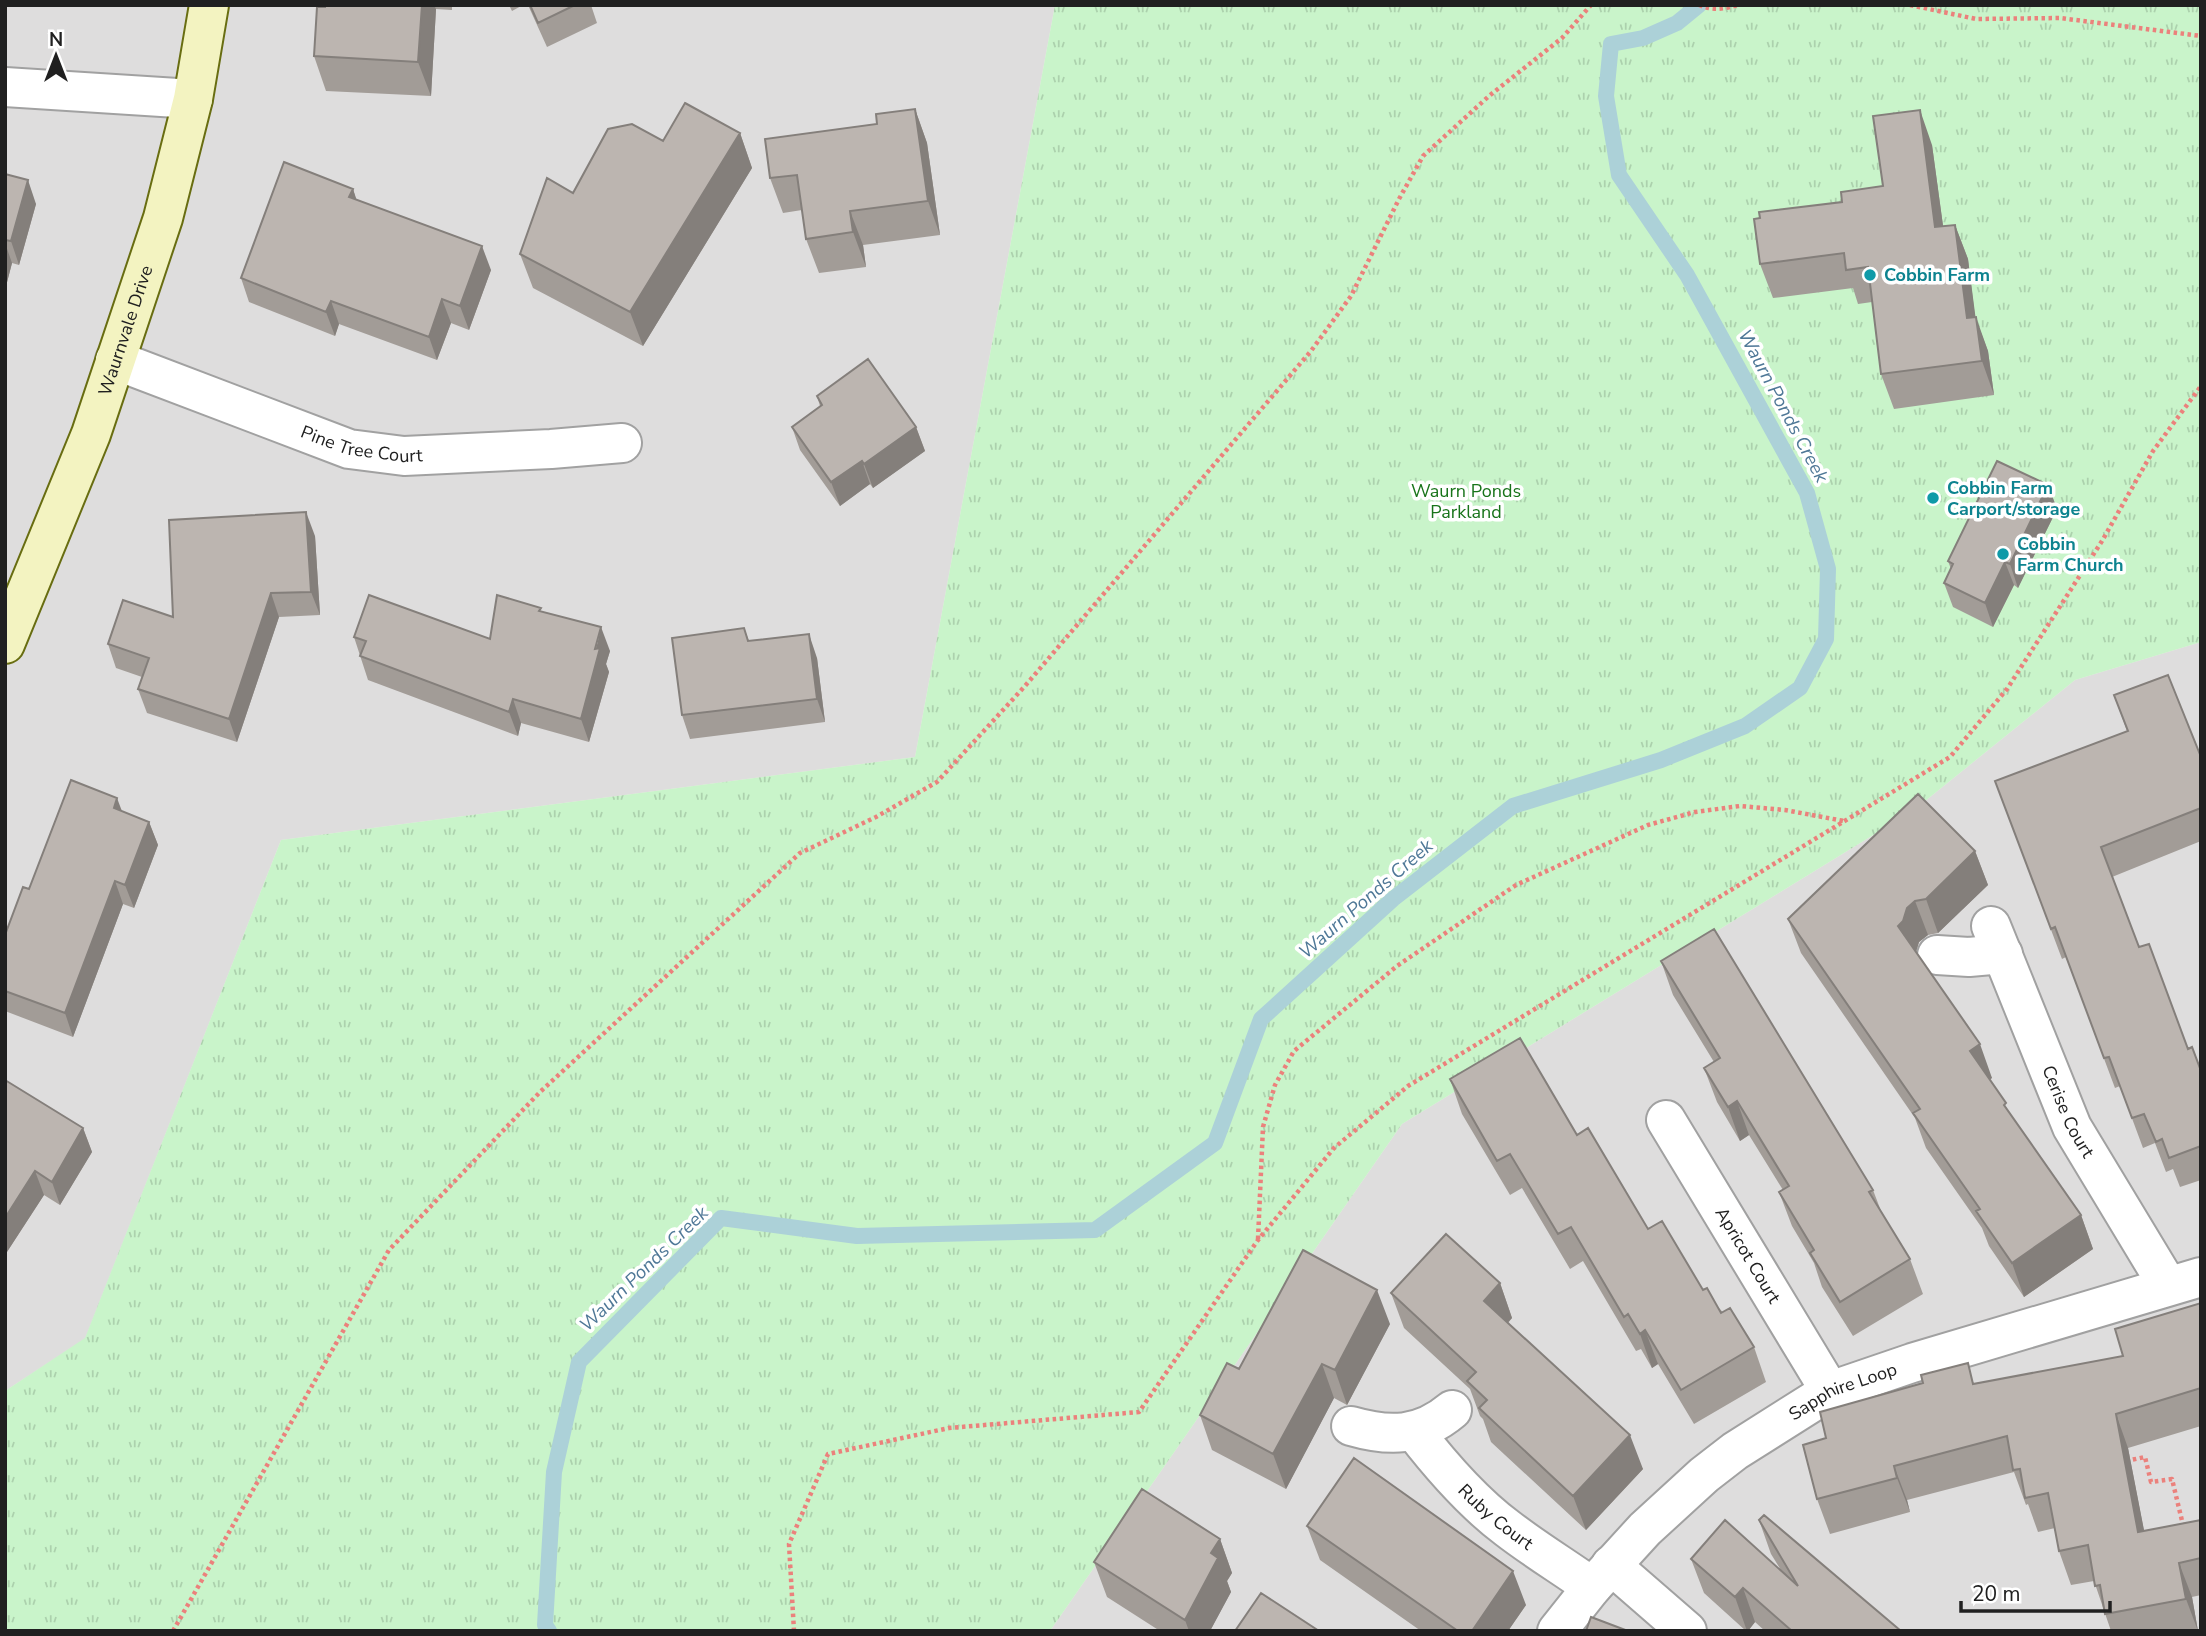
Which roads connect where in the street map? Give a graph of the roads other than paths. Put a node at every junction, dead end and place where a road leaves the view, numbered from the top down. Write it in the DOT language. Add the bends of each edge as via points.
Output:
graph roads {
  1 [pos="209,5"];
  2 [pos="5,87"];
  3 [pos="193,99"];
  4 [pos="116,360"];
  5 [pos="622,443"];
  6 [pos="6,642"];
  7 [pos="1937,955"];
  8 [pos="1666,1120"];
  9 [pos="2185,1281"];
  10 [pos="1830,1391"];
  11 [pos="1451,1410"];
  12 [pos="1351,1426"];
  13 [pos="1413,1431"];
  14 [pos="1602,1576"];
  15 [pos="1557,1631"];
  16 [pos="1687,1631"];
  1 -- 3 [label="street, Waurnvale Drive"];
  2 -- 3 [label="street"];
  3 -- 4 [label="street, Waurnvale Drive" via="163,218"];
  4 -- 5 [label="street, Pine Tree Court" via="349,449 404,456"];
  4 -- 6 [label="street, Waurnvale Drive" via="91,434"];
  7 -- 9 [label="street, Cerise Court" via="1969,957 1997,940 2072,1127"];
  8 -- 10 [label="street, Apricot Court"];
  9 -- 10 [label="street, Sapphire Loop"];
  10 -- 14 [label="street, Sapphire Loop" via="1720,1461 1664,1510"];
  11 -- 13 [label="street" via="1426,1428"];
  12 -- 13 [label="street" via="1378,1432"];
  13 -- 14 [label="street, Ruby Court" via="1508,1529"];
  14 -- 15 [label="street, Sapphire Loop"];
  14 -- 16 [label="street, Ruby Court"];
}
